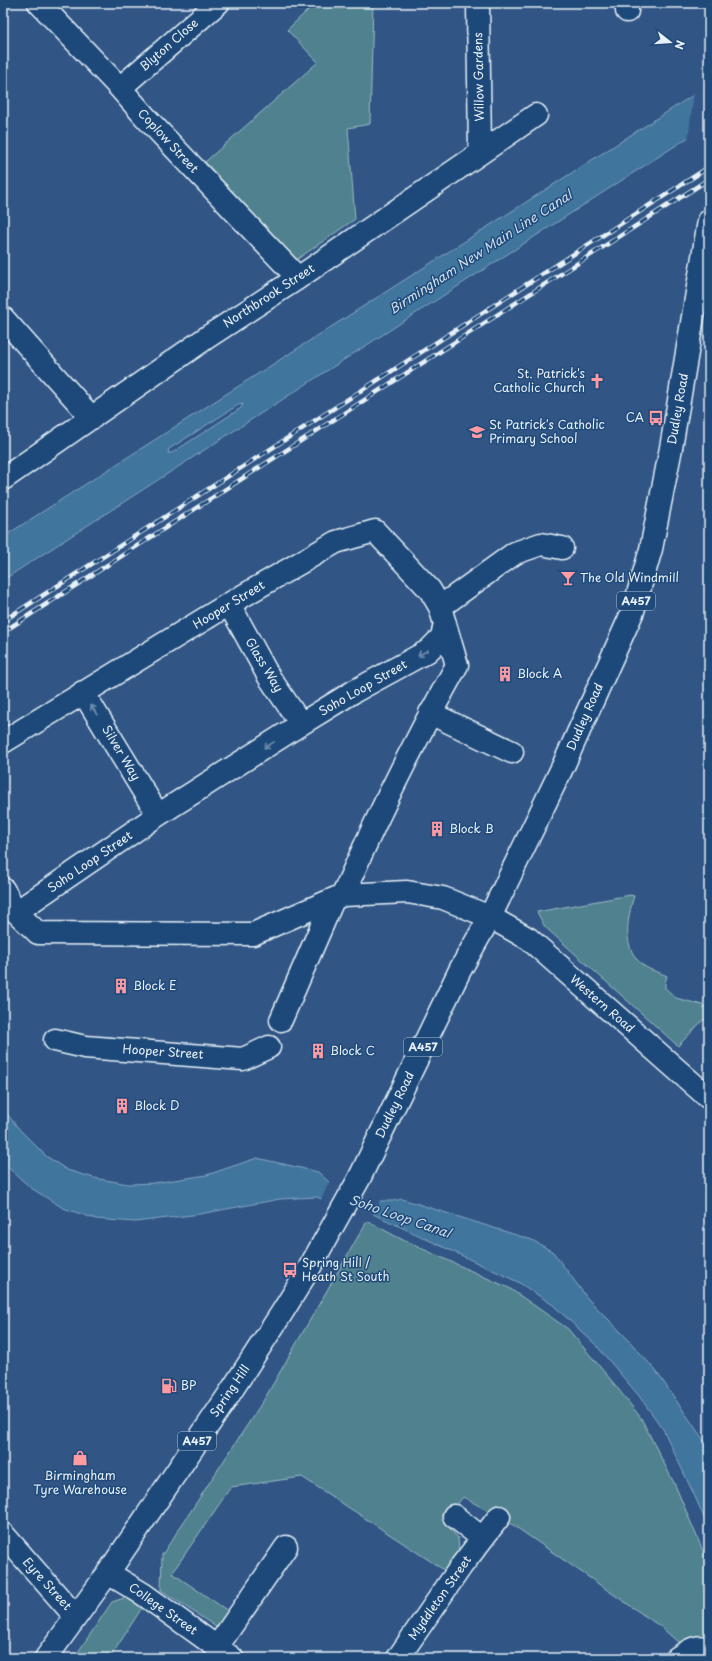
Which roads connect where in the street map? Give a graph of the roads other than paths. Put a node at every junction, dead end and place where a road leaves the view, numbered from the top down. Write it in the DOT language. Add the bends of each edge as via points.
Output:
graph roads {
  1 [pos="39,3"];
  2 [pos="218,3"];
  3 [pos="478,3"];
  4 [pos="120,88"];
  5 [pos="536,115"];
  6 [pos="480,151"];
  7 [pos="709,221"];
  8 [pos="706,259"];
  9 [pos="298,278"];
  10 [pos="3,318"];
  11 [pos="92,418"];
  12 [pos="3,479"];
  13 [pos="562,548"];
  14 [pos="229,604"];
  15 [pos="442,615"];
  16 [pos="83,692"];
  17 [pos="430,713"];
  18 [pos="302,724"];
  19 [pos="3,742"];
  20 [pos="512,752"];
  21 [pos="158,815"];
  22 [pos="3,889"];
  23 [pos="338,898"];
  24 [pos="16,912"];
  25 [pos="490,917"];
  26 [pos="281,1020"];
  27 [pos="55,1040"];
  28 [pos="269,1047"];
  29 [pos="709,1098"];
  30 [pos="338,1218"];
  31 [pos="454,1516"];
  32 [pos="499,1517"];
  33 [pos="3,1534"];
  34 [pos="482,1538"];
  35 [pos="286,1547"];
  36 [pos="108,1573"];
  37 [pos="75,1616"];
  38 [pos="709,1649"];
  39 [pos="225,1652"];
  40 [pos="46,1658"];
  41 [pos="398,1658"];
  42 [pos="677,1658"];
  1 -- 4 [label="street, Coplow Street"];
  2 -- 4 [label="street, Blyton Close"];
  3 -- 6 [label="street, Willow Gardens"];
  4 -- 9 [label="street, Coplow Street"];
  5 -- 6 [label="street, Northbrook Street"];
  6 -- 9 [label="street, Northbrook Street"];
  7 -- 8 [label="street, Dudley Road / A457"];
  8 -- 25 [label="street, Dudley Road / A457" via="651,549 634,611"];
  9 -- 11 [label="street, Northbrook Street" via="209,336"];
  10 -- 11 [label="street"];
  11 -- 12 [label="street, Northbrook Street"];
  13 -- 15 [label="street" via="541,544 515,553"];
  14 -- 15 [label="street, Hooper Street" via="336,542 375,532 430,590"];
  14 -- 16 [label="street, Hooper Street"];
  14 -- 18 [label="street, Glass Way" via="269,677"];
  15 -- 17 [label="street, Hooper Street" via="456,666"];
  15 -- 18 [label="street, Soho Loop Street, one-way" via="442,637 428,651 353,692"];
  16 -- 19 [label="street, Hooper Street"];
  21 -- 16 [label="street, Silver Way, one-way"];
  17 -- 20 [label="street"];
  17 -- 23 [label="street, Hooper Street"];
  18 -- 21 [label="street, Soho Loop Street, one-way"];
  21 -- 24 [label="street, Soho Loop Street"];
  22 -- 24 [label="street"];
  23 -- 24 [label="street" via="252,934 38,933"];
  23 -- 25 [label="street, Western Road" via="407,892 443,898"];
  23 -- 26 [label="street, Hooper Street"];
  25 -- 29 [label="street, Western Road" via="529,939"];
  25 -- 30 [label="street, Dudley Road / A457" via="460,970"];
  27 -- 28 [label="street, Hooper Street" via="85,1046 243,1059"];
  30 -- 36 [label="street, Spring Hill / A457" via="279,1318"];
  31 -- 34 [label="street"];
  32 -- 34 [label="street, Myddleton Street"];
  33 -- 37 [label="street, Eyre Street"];
  34 -- 41 [label="street, Myddleton Street"];
  35 -- 39 [label="street, College Street"];
  36 -- 37 [label="street, Spring Hill / A457"];
  36 -- 39 [label="street, College Street" via="143,1594"];
  37 -- 40 [label="street, Spring Hill / A457"];
  38 -- 42 [label="street" via="692,1648"];
}
